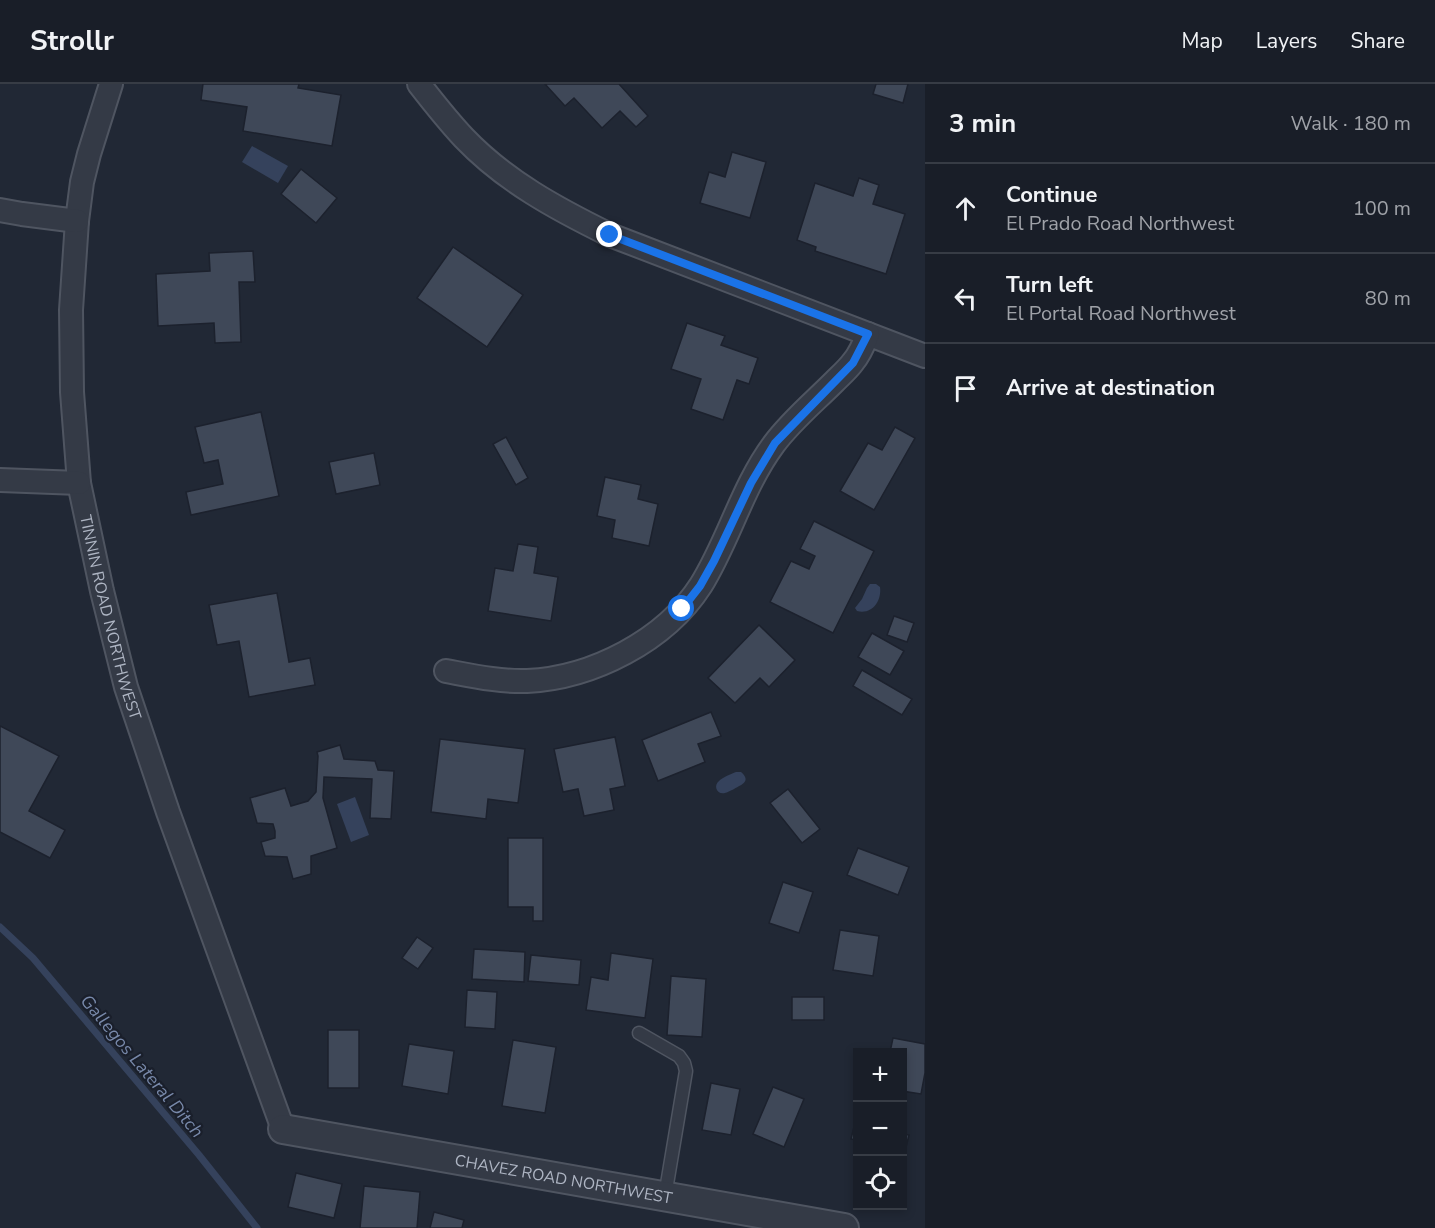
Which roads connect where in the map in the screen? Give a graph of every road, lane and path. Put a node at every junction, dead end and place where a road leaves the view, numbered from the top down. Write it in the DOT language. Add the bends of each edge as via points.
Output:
graph roads {
  1 [pos="111,84"];
  2 [pos="419,84"];
  3 [pos="0,210"];
  4 [pos="77,220"];
  5 [pos="868,334"];
  6 [pos="925,356"];
  7 [pos="0,480"];
  8 [pos="79,483"];
  9 [pos="446,671"];
  10 [pos="639,1033"];
  11 [pos="283,1129"];
  12 [pos="665,1196"];
  13 [pos="844,1228"];
  1 -- 4 [label="street, TINNIN ROAD NORTHWEST" via="82,182"];
  2 -- 5 [label="street" via="465,138 543,200 610,235"];
  3 -- 4 [label="street"];
  4 -- 8 [label="street, TINNIN ROAD NORTHWEST" via="71,333"];
  5 -- 6 [label="street"];
  5 -- 9 [label="street" via="853,363 775,443 700,586 682,609 641,644 589,668 528,681 495,680"];
  7 -- 8 [label="street"];
  8 -- 11 [label="street, TINNIN ROAD NORTHWEST" via="126,687"];
  10 -- 12 [label="lane" via="679,1056 686,1071"];
  11 -- 12 [label="street, CHAVEZ ROAD NORTHWEST"];
  12 -- 13 [label="street, CHAVEZ ROAD NORTHWEST"];
}
